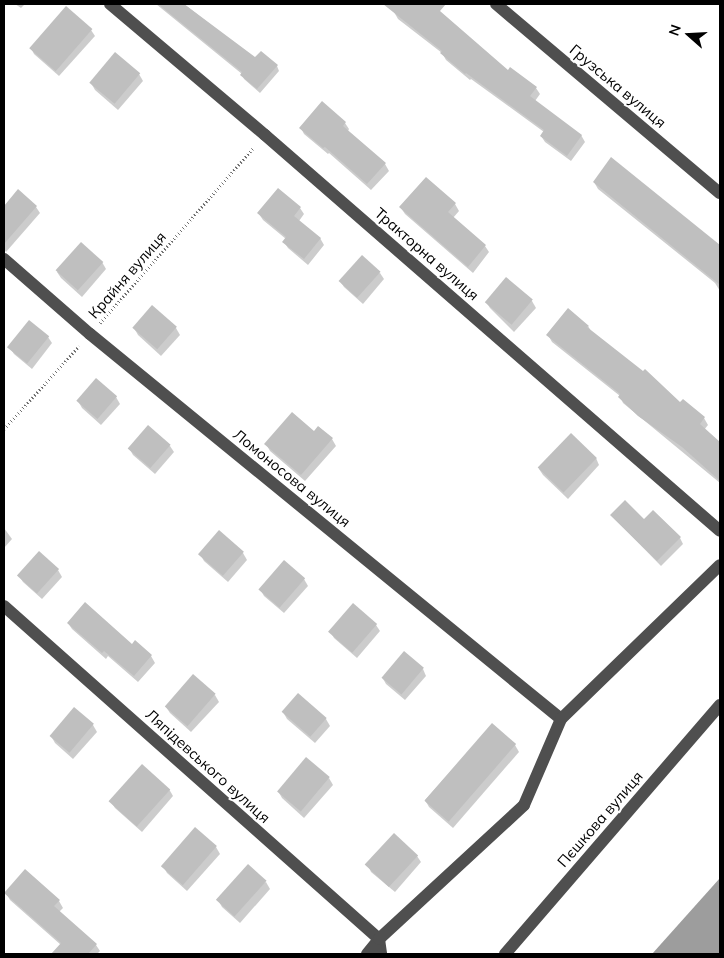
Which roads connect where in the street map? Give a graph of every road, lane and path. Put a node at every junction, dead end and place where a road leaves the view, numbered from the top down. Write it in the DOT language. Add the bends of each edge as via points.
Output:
graph roads {
  1 [pos="110,4"];
  2 [pos="496,4"];
  3 [pos="265,135"];
  4 [pos="720,193"];
  5 [pos="4,260"];
  6 [pos="90,334"];
  7 [pos="4,429"];
  8 [pos="720,530"];
  9 [pos="720,564"];
  10 [pos="4,606"];
  11 [pos="720,705"];
  12 [pos="561,719"];
  13 [pos="379,939"];
  14 [pos="367,954"];
  15 [pos="381,954"];
  16 [pos="505,954"];
  1 -- 3 [label="street, Тракторна вулиця"];
  2 -- 4 [label="street, Грузська вулиця"];
  3 -- 6 [label="path, Крайня вулиця"];
  3 -- 8 [label="street, Тракторна вулиця"];
  5 -- 6 [label="street, Ломоносова вулиця"];
  6 -- 7 [label="path, Крайня вулиця"];
  6 -- 12 [label="street, Ломоносова вулиця"];
  9 -- 12 [label="street"];
  10 -- 13 [label="street, Ляпідевського вулиця"];
  11 -- 16 [label="street, Пєшкова вулиця"];
  12 -- 13 [label="street" via="524,805"];
  13 -- 14 [label="street"];
  13 -- 15 [label="street"];
}
